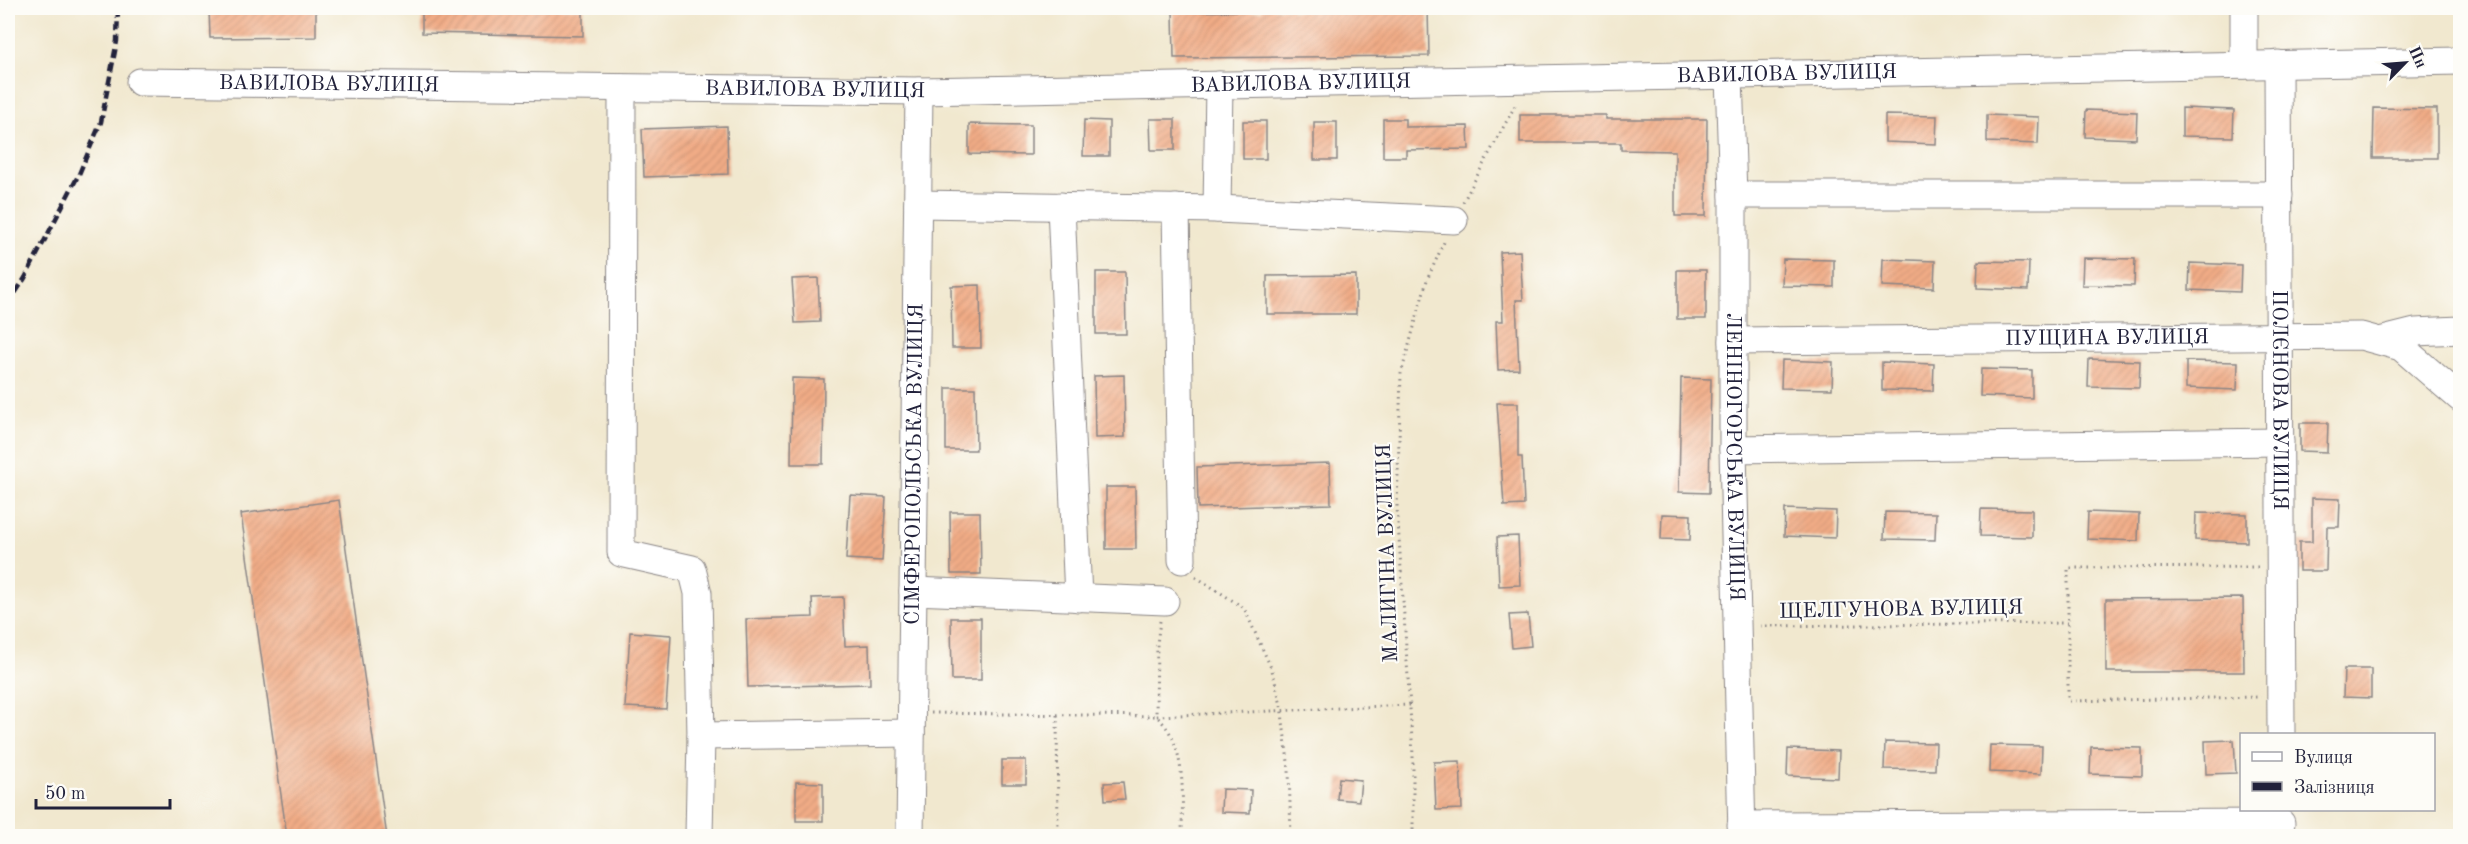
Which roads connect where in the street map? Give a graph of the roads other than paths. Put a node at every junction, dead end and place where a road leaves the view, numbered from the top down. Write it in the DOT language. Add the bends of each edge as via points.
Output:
graph roads {
  1 [pos="2244,8"];
  2 [pos="2460,61"];
  3 [pos="2278,64"];
  4 [pos="2244,65"];
  5 [pos="1729,76"];
  6 [pos="140,82"];
  7 [pos="1219,85"];
  8 [pos="622,88"];
  9 [pos="919,92"];
  10 [pos="1733,195"];
  11 [pos="2279,195"];
  12 [pos="918,204"];
  13 [pos="1060,206"];
  14 [pos="1176,208"];
  15 [pos="1217,209"];
  16 [pos="1454,220"];
  17 [pos="2460,330"];
  18 [pos="2279,338"];
  19 [pos="2383,340"];
  20 [pos="1733,341"];
  21 [pos="2460,398"];
  22 [pos="2280,442"];
  23 [pos="1733,449"];
  24 [pos="1182,560"];
  25 [pos="913,591"];
  26 [pos="1078,598"];
  27 [pos="1165,601"];
  28 [pos="911,723"];
  29 [pos="2281,733"];
  30 [pos="701,736"];
  31 [pos="2281,823"];
  32 [pos="1742,831"];
  33 [pos="699,837"];
  34 [pos="910,837"];
  1 -- 4 [label="street"];
  2 -- 3 [label="street, ВАВИЛОВА ВУЛИЦЯ"];
  3 -- 4 [label="street, ВАВИЛОВА ВУЛИЦЯ"];
  3 -- 11 [label="street, ПОЛЄНОВА ВУЛИЦЯ"];
  4 -- 5 [label="street, ВАВИЛОВА ВУЛИЦЯ"];
  5 -- 7 [label="street, ВАВИЛОВА ВУЛИЦЯ"];
  5 -- 10 [label="street, ЛЕНІНОГОРСЬКА ВУЛИЦЯ"];
  6 -- 8 [label="street, ВАВИЛОВА ВУЛИЦЯ"];
  7 -- 9 [label="street, ВАВИЛОВА ВУЛИЦЯ"];
  7 -- 15 [label="street"];
  8 -- 9 [label="street, ВАВИЛОВА ВУЛИЦЯ"];
  8 -- 30 [label="street" via="621,553 692,569 698,593"];
  9 -- 12 [label="street, СІМФЕРОПОЛЬСЬКА ВУЛИЦЯ"];
  10 -- 11 [label="street"];
  10 -- 20 [label="street, ЛЕНІНОГОРСЬКА ВУЛИЦЯ"];
  11 -- 18 [label="street, ПОЛЄНОВА ВУЛИЦЯ"];
  12 -- 13 [label="street"];
  12 -- 25 [label="street, СІМФЕРОПОЛЬСЬКА ВУЛИЦЯ"];
  13 -- 14 [label="street"];
  13 -- 26 [label="street"];
  14 -- 15 [label="street"];
  14 -- 24 [label="street"];
  15 -- 16 [label="street"];
  17 -- 19 [label="street" via="2415,332"];
  18 -- 19 [label="street, ПУЩИНА ВУЛИЦЯ" via="2361,336"];
  18 -- 20 [label="street, ПУЩИНА ВУЛИЦЯ"];
  18 -- 22 [label="street, ПОЛЄНОВА ВУЛИЦЯ"];
  19 -- 21 [label="street, ПУЩИНА ВУЛИЦЯ" via="2401,347"];
  20 -- 23 [label="street, ЛЕНІНОГОРСЬКА ВУЛИЦЯ"];
  22 -- 23 [label="street"];
  22 -- 29 [label="street, ПОЛЄНОВА ВУЛИЦЯ"];
  23 -- 32 [label="street, ЛЕНІНОГОРСЬКА ВУЛИЦЯ"];
  25 -- 26 [label="street"];
  25 -- 28 [label="street, СІМФЕРОПОЛЬСЬКА ВУЛИЦЯ"];
  26 -- 27 [label="street"];
  28 -- 30 [label="street"];
  28 -- 34 [label="street, СІМФЕРОПОЛЬСЬКА ВУЛИЦЯ"];
  30 -- 33 [label="street"];
  31 -- 32 [label="street"];
}
